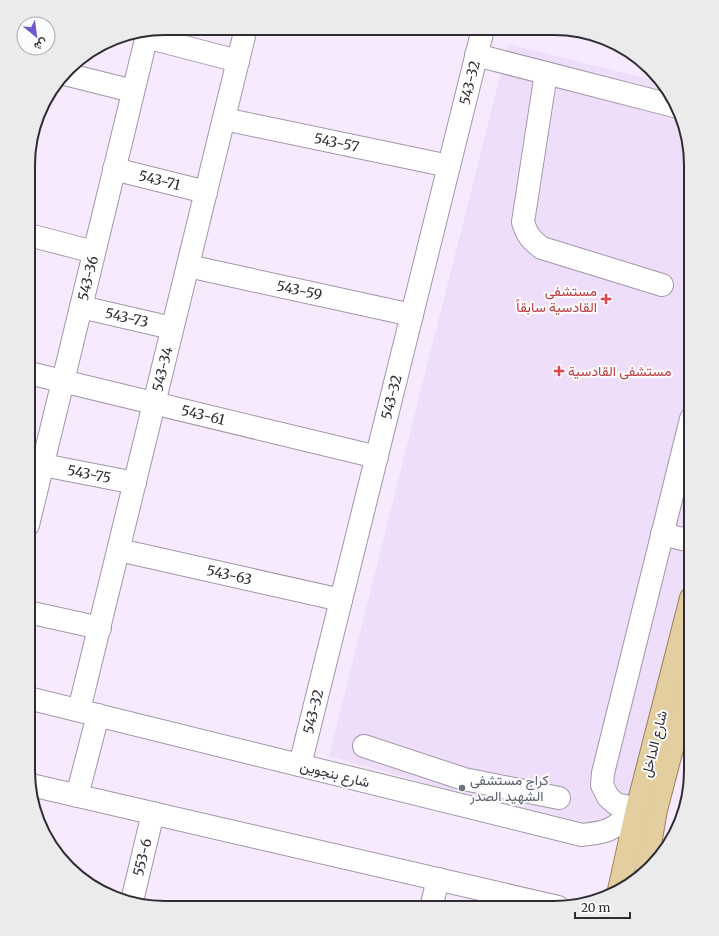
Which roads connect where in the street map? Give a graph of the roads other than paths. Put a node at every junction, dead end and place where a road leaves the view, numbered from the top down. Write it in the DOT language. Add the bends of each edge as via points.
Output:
graph roads {
  1 [pos="244,35"];
  2 [pos="481,35"];
  3 [pos="146,36"];
  4 [pos="153,36"];
  5 [pos="476,55"];
  6 [pos="238,61"];
  7 [pos="546,73"];
  8 [pos="71,75"];
  9 [pos="133,91"];
  10 [pos="670,105"];
  11 [pos="224,119"];
  12 [pos="449,166"];
  13 [pos="114,169"];
  14 [pos="206,192"];
  15 [pos="35,237"];
  16 [pos="94,252"];
  17 [pos="188,266"];
  18 [pos="662,285"];
  19 [pos="81,307"];
  20 [pos="412,315"];
  21 [pos="172,328"];
  22 [pos="35,374"];
  23 [pos="63,381"];
  24 [pos="154,402"];
  25 [pos="684,447"];
  26 [pos="376,457"];
  27 [pos="43,465"];
  28 [pos="135,483"];
  29 [pos="35,498"];
  30 [pos="662,534"];
  31 [pos="684,539"];
  32 [pos="118,550"];
  33 [pos="341,600"];
  34 [pos="35,614"];
  35 [pos="684,626"];
  36 [pos="100,628"];
  37 [pos="35,700"];
  38 [pos="684,706"];
  39 [pos="89,713"];
  40 [pos="364,746"];
  41 [pos="300,765"];
  42 [pos="464,779"];
  43 [pos="36,786"];
  44 [pos="77,796"];
  45 [pos="559,798"];
  46 [pos="458,804"];
  47 [pos="638,809"];
  48 [pos="153,813"];
  49 [pos="651,858"];
  50 [pos="438,879"];
  51 [pos="621,882"];
  52 [pos="133,897"];
  53 [pos="433,901"];
  54 [pos="532,901"];
  1 -- 6 [label="street, 543-34"];
  2 -- 5 [label="street, 543-32"];
  3 -- 9 [label="street, 543-36"];
  4 -- 6 [label="street"];
  5 -- 7 [label="street"];
  5 -- 12 [label="street, 543-32"];
  6 -- 11 [label="street, 543-34"];
  7 -- 10 [label="street"];
  7 -- 18 [label="street" via="523,222 526,232 542,248"];
  8 -- 9 [label="street"];
  9 -- 13 [label="street, 543-36"];
  11 -- 12 [label="street, 543-57"];
  11 -- 14 [label="street, 543-34"];
  12 -- 20 [label="street, 543-32"];
  13 -- 14 [label="street, 543-71"];
  13 -- 16 [label="street, 543-36"];
  14 -- 17 [label="street, 543-34"];
  15 -- 16 [label="street"];
  16 -- 19 [label="street, 543-36"];
  17 -- 20 [label="street, 543-59"];
  17 -- 21 [label="street, 543-34"];
  19 -- 21 [label="street, 543-73"];
  19 -- 23 [label="street, 543-36"];
  20 -- 26 [label="street, 543-32"];
  21 -- 24 [label="street, 543-34"];
  22 -- 23 [label="street, 543-61"];
  23 -- 24 [label="street, 543-61"];
  23 -- 27 [label="street, 543-36"];
  24 -- 26 [label="street, 543-61"];
  24 -- 28 [label="street, 543-34"];
  25 -- 30 [label="street"];
  26 -- 33 [label="street, 543-32"];
  27 -- 28 [label="street, 543-75"];
  27 -- 29 [label="street, 543-36"];
  28 -- 32 [label="street, 543-34"];
  30 -- 31 [label="street"];
  30 -- 47 [label="street" via="603,772 602,786 608,797 616,804"];
  32 -- 33 [label="street, 543-63"];
  32 -- 36 [label="street, 543-34"];
  33 -- 41 [label="street, 543-32"];
  34 -- 36 [label="street"];
  35 -- 47 [label="main road, شارع الداخل"];
  36 -- 39 [label="street, 543-34"];
  37 -- 39 [label="street, شارع بنجوين"];
  38 -- 49 [label="main road, شارع الداخل" via="656,810"];
  39 -- 41 [label="street, شارع بنجوين"];
  39 -- 44 [label="street, 543-34"];
  40 -- 42 [label="street"];
  41 -- 46 [label="street, شارع بنجوين"];
  42 -- 45 [label="street"];
  42 -- 46 [label="street"];
  43 -- 44 [label="street"];
  44 -- 48 [label="street"];
  46 -- 47 [label="street, شارع بنجوين" via="582,835 607,830"];
  47 -- 51 [label="main road, شارع الداخل"];
  48 -- 50 [label="street"];
  48 -- 52 [label="street, 553-6"];
  50 -- 53 [label="street"];
  50 -- 54 [label="street"];
}
